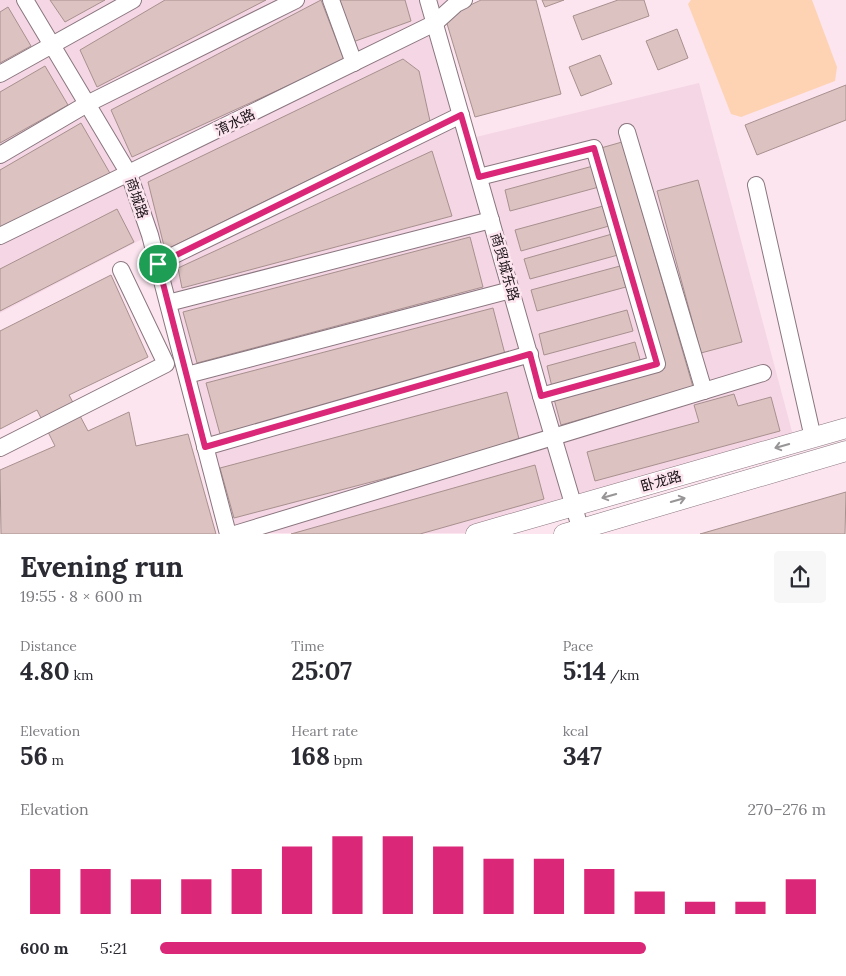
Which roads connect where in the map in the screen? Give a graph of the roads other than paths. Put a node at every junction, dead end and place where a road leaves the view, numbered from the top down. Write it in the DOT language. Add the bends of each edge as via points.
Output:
graph roads {
  1 [pos="25,0"];
  2 [pos="133,0"];
  3 [pos="296,0"];
  4 [pos="331,0"];
  5 [pos="428,0"];
  6 [pos="464,0"];
  7 [pos="435,23"];
  8 [pos="52,45"];
  9 [pos="354,63"];
  10 [pos="0,74"];
  11 [pos="88,104"];
  12 [pos="461,115"];
  13 [pos="627,132"];
  14 [pos="0,156"];
  15 [pos="129,174"];
  16 [pos="479,177"];
  17 [pos="756,185"];
  18 [pos="491,220"];
  19 [pos="0,236"];
  20 [pos="158,264"];
  21 [pos="120,270"];
  22 [pos="511,290"];
  23 [pos="168,303"];
  24 [pos="530,354"];
  25 [pos="763,373"];
  26 [pos="187,375"];
  27 [pos="704,391"];
  28 [pos="541,396"];
  29 [pos="846,428"];
  30 [pos="554,437"];
  31 [pos="812,438"];
  32 [pos="205,447"];
  33 [pos="0,448"];
  34 [pos="846,451"];
  35 [pos="573,506"];
  36 [pos="575,532"];
  37 [pos="228,534"];
  38 [pos="235,534"];
  39 [pos="476,534"];
  1 -- 8 [label="street, 商城路"];
  2 -- 8 [label="street"];
  3 -- 11 [label="street"];
  4 -- 9 [label="street"];
  5 -- 7 [label="street, 商贸城东路"];
  6 -- 7 [label="street, 淯水路"];
  7 -- 9 [label="street, 淯水路"];
  7 -- 12 [label="street, 商贸城东路"];
  8 -- 10 [label="street"];
  8 -- 11 [label="street, 商城路"];
  9 -- 15 [label="street, 淯水路"];
  11 -- 14 [label="street"];
  11 -- 15 [label="street, 商城路"];
  12 -- 16 [label="street, 商贸城东路"];
  12 -- 20 [label="street"];
  13 -- 27 [label="street"];
  15 -- 19 [label="street, 淯水路"];
  15 -- 20 [label="street, 商城路"];
  16 -- 18 [label="street, 商贸城东路"];
  16 -- 28 [label="street" via="594,148 657,364"];
  17 -- 31 [label="street"];
  18 -- 22 [label="street, 商贸城东路"];
  18 -- 23 [label="street"];
  20 -- 23 [label="street, 商城路"];
  21 -- 33 [label="street" via="166,364"];
  22 -- 24 [label="street, 商贸城东路"];
  22 -- 26 [label="street"];
  23 -- 26 [label="street, 商城路"];
  24 -- 28 [label="street, 商贸城东路"];
  24 -- 32 [label="street"];
  25 -- 27 [label="street"];
  26 -- 32 [label="street, 商城路"];
  27 -- 30 [label="street"];
  28 -- 30 [label="street, 商贸城东路"];
  29 -- 31 [label="main road, 卧龙路"];
  30 -- 35 [label="street, 商贸城东路"];
  30 -- 38 [label="street"];
  31 -- 35 [label="main road, 卧龙路, one-way"];
  32 -- 37 [label="street, 商城路"];
  36 -- 34 [label="main road, 卧龙路, one-way"];
  35 -- 36 [label="street, 商贸城东路"];
  35 -- 39 [label="main road, 卧龙路"];
}
